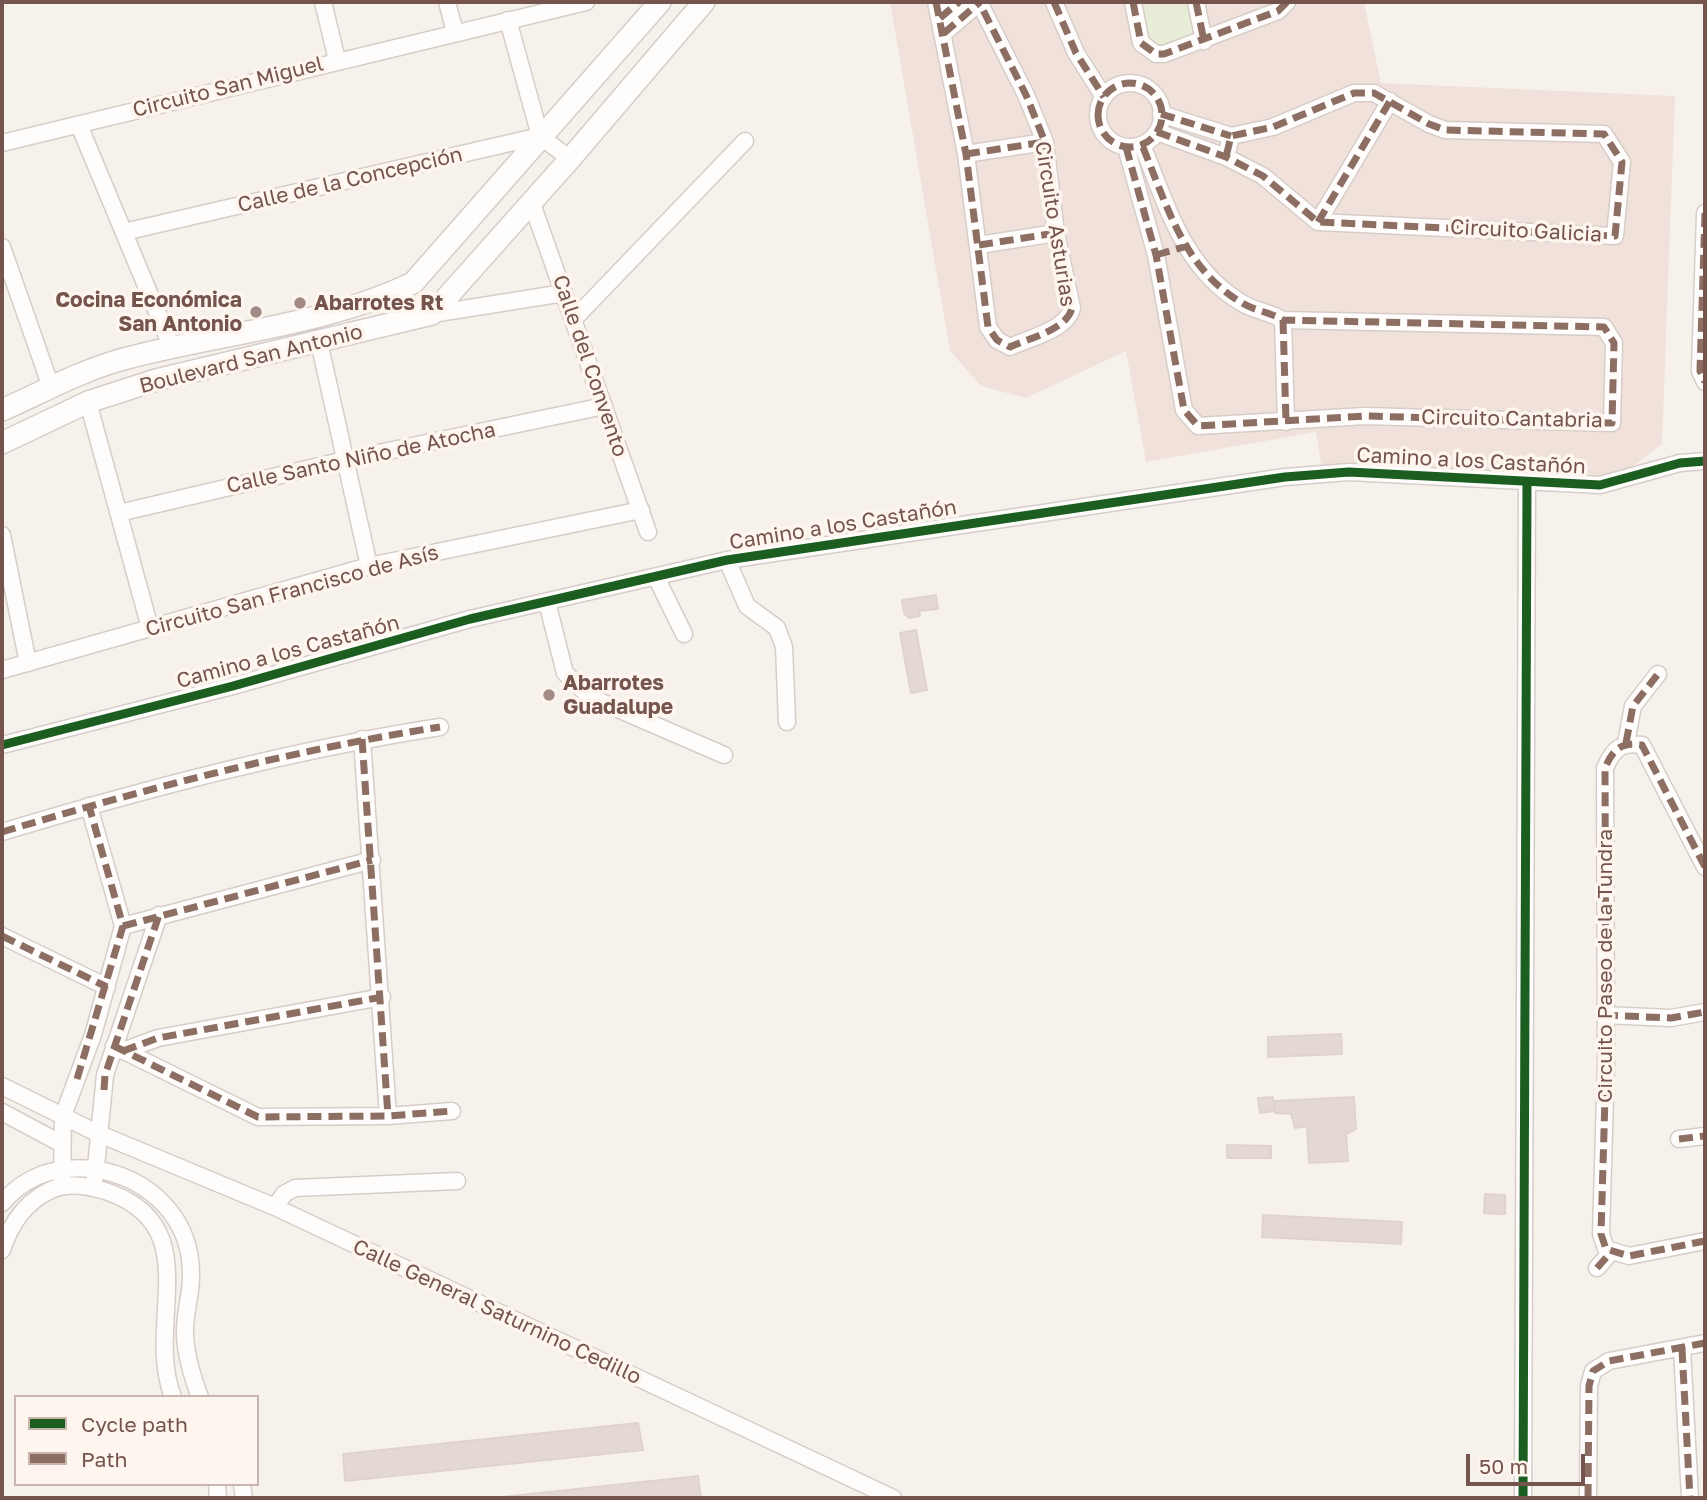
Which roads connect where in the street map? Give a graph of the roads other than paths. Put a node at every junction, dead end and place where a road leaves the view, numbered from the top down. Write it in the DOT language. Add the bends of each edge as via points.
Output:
graph roads {
  1 [pos="323,2"];
  2 [pos="447,2"];
  3 [pos="586,2"];
  4 [pos="660,2"];
  5 [pos="704,2"];
  6 [pos="960,2"];
  7 [pos="979,2"];
  8 [pos="1054,2"];
  9 [pos="1133,2"];
  10 [pos="1196,2"];
  11 [pos="1287,2"];
  12 [pos="940,18"];
  13 [pos="508,20"];
  14 [pos="455,32"];
  15 [pos="1204,41"];
  16 [pos="337,60"];
  17 [pos="1104,97"];
  18 [pos="1390,101"];
  19 [pos="1161,114"];
  20 [pos="79,125"];
  21 [pos="1157,132"];
  22 [pos="540,136"];
  23 [pos="1231,136"];
  24 [pos="745,141"];
  25 [pos="1045,142"];
  26 [pos="2,143"];
  27 [pos="1134,146"];
  28 [pos="966,155"];
  29 [pos="1226,157"];
  30 [pos="570,159"];
  31 [pos="531,201"];
  32 [pos="1705,212"];
  33 [pos="1318,222"];
  34 [pos="124,232"];
  35 [pos="1056,233"];
  36 [pos="979,245"];
  37 [pos="2,247"];
  38 [pos="1184,247"];
  39 [pos="1157,255"];
  40 [pos="6,271"];
  41 [pos="564,293"];
  42 [pos="432,314"];
  43 [pos="574,319"];
  44 [pos="1283,320"];
  45 [pos="244,334"];
  46 [pos="318,342"];
  47 [pos="172,348"];
  48 [pos="250,360"];
  49 [pos="1705,382"];
  50 [pos="51,387"];
  51 [pos="22,401"];
  52 [pos="88,402"];
  53 [pos="604,406"];
  54 [pos="2,410"];
  55 [pos="1286,422"];
  56 [pos="35,429"];
  57 [pos="2,443"];
  58 [pos="345,460"];
  59 [pos="1705,461"];
  60 [pos="1527,483"];
  61 [pos="641,510"];
  62 [pos="119,513"];
  63 [pos="648,532"];
  64 [pos="2,535"];
  65 [pos="727,560"];
  66 [pos="369,566"];
  67 [pos="6,576"];
  68 [pos="656,577"];
  69 [pos="548,602"];
  70 [pos="150,628"];
  71 [pos="684,634"];
  72 [pos="28,663"];
  73 [pos="2,670"];
  74 [pos="1658,674"];
  75 [pos="788,722"];
  76 [pos="440,727"];
  77 [pos="362,739"];
  78 [pos="1626,743"];
  79 [pos="2,746"];
  80 [pos="724,755"];
  81 [pos="89,806"];
  82 [pos="2,832"];
  83 [pos="372,860"];
  84 [pos="1705,867"];
  85 [pos="159,915"];
  86 [pos="123,926"];
  87 [pos="2,936"];
  88 [pos="107,987"];
  89 [pos="382,997"];
  90 [pos="1705,1012"];
  91 [pos="1604,1015"];
  92 [pos="119,1048"];
  93 [pos="2,1086"];
  94 [pos="452,1111"];
  95 [pos="2,1112"];
  96 [pos="63,1116"];
  97 [pos="388,1116"];
  98 [pos="97,1133"];
  99 [pos="1705,1136"];
  100 [pos="1679,1139"];
  101 [pos="62,1144"];
  102 [pos="62,1169"];
  103 [pos="96,1170"];
  104 [pos="457,1181"];
  105 [pos="62,1186"];
  106 [pos="94,1187"];
  107 [pos="2,1203"];
  108 [pos="275,1208"];
  109 [pos="1705,1241"];
  110 [pos="2,1250"];
  111 [pos="1611,1252"];
  112 [pos="1597,1268"];
  113 [pos="1705,1343"];
  114 [pos="1682,1349"];
  115 [pos="173,1395"];
  116 [pos="199,1395"];
  117 [pos="893,1498"];
  118 [pos="1523,1498"];
  119 [pos="1588,1498"];
  120 [pos="1690,1498"];
  1 -- 16 [label="street"];
  2 -- 14 [label="street"];
  3 -- 13 [label="street, Circuito San Miguel"];
  4 -- 22 [label="street, Boulevard San Antonio"];
  5 -- 30 [label="street"];
  6 -- 12 [label="street"];
  7 -- 12 [label="street, Circuito Asturias"];
  7 -- 25 [label="street, Circuito Asturias"];
  8 -- 17 [label="street" via="1076,53"];
  9 -- 15 [label="street" via="1141,43 1156,54"];
  10 -- 15 [label="street"];
  11 -- 15 [label="street" via="1278,11"];
  12 -- 28 [label="street, Circuito Asturias"];
  13 -- 14 [label="street, Circuito San Miguel"];
  13 -- 22 [label="street"];
  14 -- 16 [label="street, Circuito San Miguel"];
  16 -- 20 [label="street, Circuito San Miguel"];
  17 -- 19 [label="street" via="1120,85 1138,84 1154,95"];
  17 -- 27 [label="street" via="1098,112 1100,128 1111,141"];
  18 -- 23 [label="street, Circuito Galicia" via="1374,93 1353,93 1273,127"];
  18 -- 33 [label="street"];
  18 -- 33 [label="street, Circuito Galicia" via="1446,130 1604,134 1622,162 1615,236"];
  19 -- 21 [label="street"];
  19 -- 23 [label="street, Circuito Galicia"];
  20 -- 26 [label="street, Circuito San Miguel"];
  20 -- 34 [label="street"];
  21 -- 27 [label="street"];
  21 -- 29 [label="street"];
  22 -- 30 [label="street"];
  22 -- 34 [label="street, Calle de la Concepción"];
  22 -- 45 [label="street, Boulevard San Antonio" via="413,283 377,300"];
  23 -- 29 [label="street"];
  24 -- 43 [label="street"];
  25 -- 28 [label="street"];
  25 -- 35 [label="street, Circuito Asturias"];
  27 -- 38 [label="street, Circuito Cantabria"];
  27 -- 39 [label="street, Circuito Cantabria"];
  28 -- 36 [label="street, Circuito Asturias"];
  29 -- 33 [label="street" via="1263,176"];
  30 -- 31 [label="street"];
  31 -- 41 [label="street, Calle del Convento"];
  31 -- 42 [label="street"];
  32 -- 49 [label="street" via="1700,371"];
  34 -- 47 [label="street"];
  35 -- 36 [label="street"];
  35 -- 36 [label="street, Circuito Asturias" via="1070,316 1010,347 997,340 988,327"];
  37 -- 40 [label="street"];
  38 -- 39 [label="street"];
  38 -- 44 [label="street, Circuito Cantabria" via="1214,284 1244,305"];
  39 -- 55 [label="street, Circuito Cantabria" via="1184,410 1190,420 1206,427"];
  40 -- 50 [label="street"];
  41 -- 42 [label="street"];
  41 -- 43 [label="street, Calle del Convento"];
  42 -- 46 [label="street, Boulevard San Antonio"];
  43 -- 53 [label="street, Calle del Convento"];
  44 -- 55 [label="street"];
  44 -- 55 [label="street, Circuito Cantabria" via="1598,326 1610,331 1614,343 1612,423 1365,416"];
  45 -- 47 [label="street, Boulevard San Antonio"];
  45 -- 48 [label="street"];
  46 -- 48 [label="street, Boulevard San Antonio"];
  46 -- 58 [label="street"];
  47 -- 50 [label="street, Boulevard San Antonio" via="119,360"];
  48 -- 52 [label="street, Boulevard San Antonio" via="156,380"];
  50 -- 51 [label="street, Boulevard San Antonio"];
  51 -- 54 [label="street, Boulevard San Antonio"];
  51 -- 56 [label="street"];
  52 -- 56 [label="street, Boulevard San Antonio"];
  52 -- 62 [label="street"];
  53 -- 58 [label="street, Calle Santo Niño de Atocha"];
  53 -- 61 [label="street, Calle del Convento"];
  56 -- 57 [label="street, Boulevard San Antonio"];
  58 -- 62 [label="street, Calle Santo Niño de Atocha"];
  58 -- 66 [label="street"];
  59 -- 60 [label="street, Camino a los Castañón" via="1680,463 1601,485"];
  60 -- 65 [label="street, Camino a los Castañón" via="1349,472 1286,477"];
  60 -- 118 [label="street"];
  61 -- 63 [label="street, Calle del Convento"];
  61 -- 66 [label="street, Circuito San Francisco de Asís"];
  62 -- 70 [label="street"];
  64 -- 67 [label="street"];
  65 -- 68 [label="street, Camino a los Castañón"];
  65 -- 75 [label="street" via="747,606 777,628 781,638"];
  66 -- 70 [label="street, Circuito San Francisco de Asís"];
  67 -- 72 [label="street"];
  68 -- 69 [label="street, Camino a los Castañón"];
  68 -- 71 [label="street"];
  69 -- 79 [label="street, Camino a los Castañón"];
  69 -- 80 [label="street" via="565,673 590,697"];
  70 -- 72 [label="street, Circuito San Francisco de Asís"];
  72 -- 73 [label="street, Circuito San Francisco de Asís"];
  74 -- 78 [label="street" via="1633,706"];
  76 -- 77 [label="street"];
  77 -- 81 [label="street"];
  77 -- 83 [label="street"];
  78 -- 84 [label="street" via="1642,745 1653,761"];
  78 -- 91 [label="street, Circuito Paseo de la Tundra" via="1612,751 1605,768"];
  81 -- 82 [label="street"];
  81 -- 86 [label="street"];
  83 -- 85 [label="street"];
  83 -- 89 [label="street"];
  85 -- 86 [label="street"];
  85 -- 92 [label="street"];
  86 -- 88 [label="street"];
  87 -- 88 [label="street"];
  88 -- 96 [label="street"];
  89 -- 92 [label="street"];
  89 -- 97 [label="street"];
  90 -- 91 [label="street" via="1671,1018"];
  91 -- 111 [label="street, Circuito Paseo de la Tundra" via="1601,1234"];
  92 -- 97 [label="street" via="258,1117"];
  92 -- 98 [label="street" via="105,1075"];
  93 -- 96 [label="street, Calle General Saturnino Cedillo"];
  94 -- 97 [label="street"];
  95 -- 101 [label="street"];
  96 -- 98 [label="street, Calle General Saturnino Cedillo"];
  96 -- 101 [label="street"];
  98 -- 103 [label="street"];
  98 -- 108 [label="street, Calle General Saturnino Cedillo"];
  99 -- 100 [label="street"];
  101 -- 102 [label="street"];
  102 -- 103 [label="street"];
  102 -- 105 [label="street"];
  102 -- 107 [label="street" via="37,1175"];
  103 -- 106 [label="street"];
  103 -- 116 [label="street" via="154,1194 182,1226 191,1277 188,1366"];
  104 -- 108 [label="street" via="295,1188 284,1194"];
  105 -- 106 [label="street"];
  105 -- 110 [label="street" via="23,1209"];
  106 -- 115 [label="street" via="123,1197 145,1212 160,1234 169,1265 164,1360"];
  108 -- 117 [label="street, Calle General Saturnino Cedillo"];
  109 -- 111 [label="street" via="1629,1256"];
  111 -- 112 [label="street"];
  113 -- 114 [label="street"];
  114 -- 119 [label="street" via="1609,1361 1593,1371"];
  114 -- 120 [label="street"];
}
